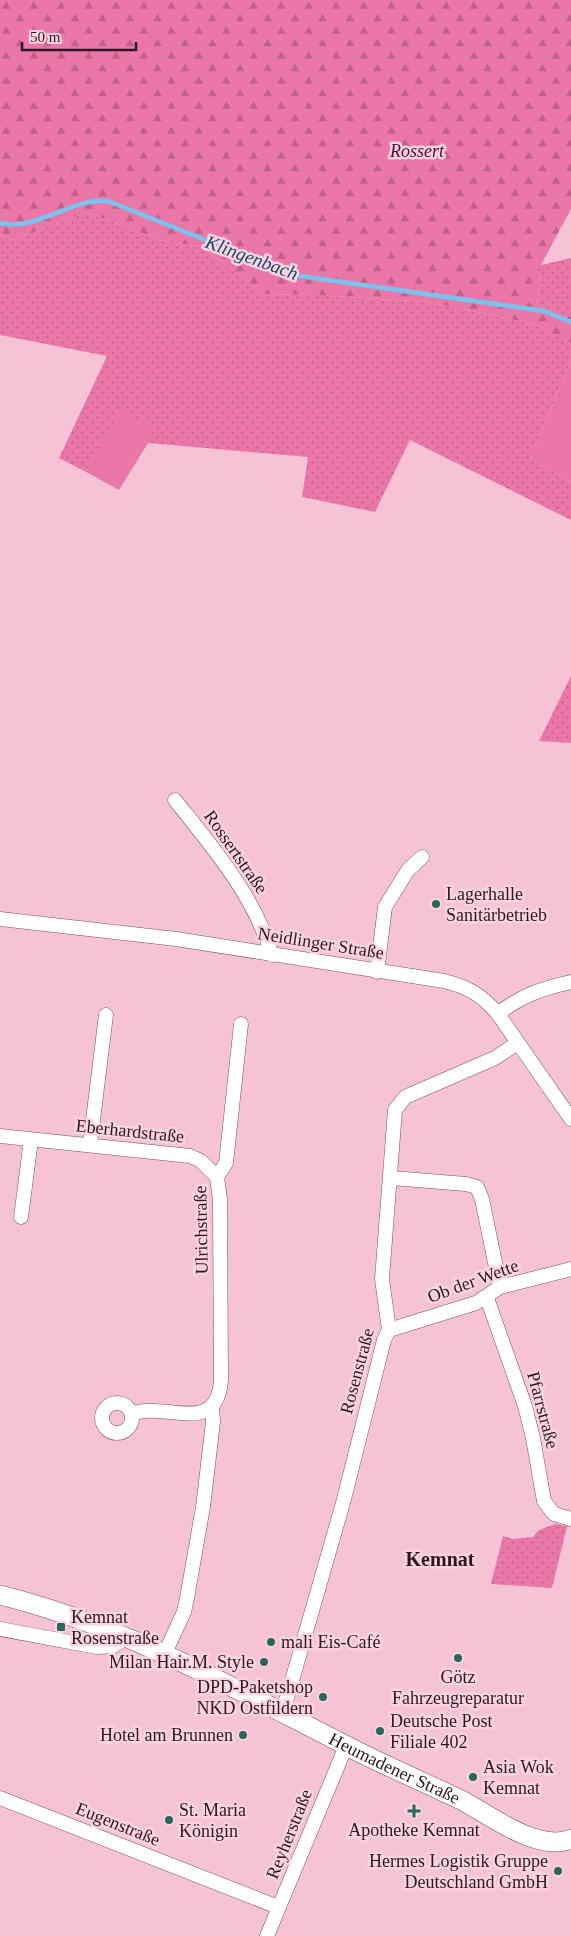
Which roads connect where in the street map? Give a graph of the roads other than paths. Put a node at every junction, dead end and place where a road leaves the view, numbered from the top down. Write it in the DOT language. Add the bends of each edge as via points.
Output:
graph roads {
  1 [pos="175,800"];
  2 [pos="422,857"];
  3 [pos="0,919"];
  4 [pos="272,955"];
  5 [pos="378,972"];
  6 [pos="571,982"];
  7 [pos="498,1014"];
  8 [pos="106,1015"];
  9 [pos="241,1024"];
  10 [pos="516,1044"];
  11 [pos="571,1119"];
  12 [pos="0,1136"];
  13 [pos="31,1140"];
  14 [pos="90,1144"];
  15 [pos="217,1178"];
  16 [pos="392,1178"];
  17 [pos="21,1217"];
  18 [pos="571,1270"];
  19 [pos="500,1287"];
  20 [pos="487,1298"];
  21 [pos="389,1330"];
  22 [pos="212,1406"];
  23 [pos="132,1414"];
  24 [pos="571,1519"];
  25 [pos="0,1595"];
  26 [pos="0,1629"];
  27 [pos="128,1637"];
  28 [pos="164,1652"];
  29 [pos="280,1712"];
  30 [pos="346,1746"];
  31 [pos="0,1798"];
  32 [pos="571,1839"];
  33 [pos="278,1907"];
  34 [pos="267,1936"];
  1 -- 4 [label="street, Rossertstraße" via="242,888"];
  2 -- 5 [label="street" via="408,870 385,907"];
  3 -- 4 [label="street, Neidlinger Straße" via="122,932"];
  4 -- 5 [label="street, Neidlinger Straße"];
  5 -- 7 [label="street, Neidlinger Straße" via="468,988 485,999"];
  6 -- 7 [label="street" via="538,990"];
  7 -- 10 [label="street, Neidlinger Straße"];
  8 -- 14 [label="street"];
  9 -- 15 [label="street, Ulrichstraße" via="226,1163"];
  10 -- 11 [label="street, Neidlinger Straße"];
  10 -- 16 [label="street, Rosenstraße" via="495,1058 402,1100 395,1110"];
  12 -- 13 [label="street, Eberhardstraße"];
  13 -- 14 [label="street, Eberhardstraße"];
  13 -- 17 [label="street"];
  14 -- 15 [label="street, Eberhardstraße" via="190,1156 201,1161"];
  15 -- 22 [label="street, Ulrichstraße" via="220,1200 221,1380"];
  16 -- 19 [label="street" via="477,1187"];
  16 -- 21 [label="street, Rosenstraße" via="382,1283"];
  18 -- 19 [label="street, Ob der Wette"];
  19 -- 20 [label="street, Ob der Wette"];
  20 -- 21 [label="street, Ob der Wette"];
  20 -- 24 [label="street, Pfarrstraße" via="534,1438 544,1501 554,1514"];
  21 -- 29 [label="street, Rosenstraße" via="369,1393 320,1588"];
  22 -- 23 [label="street" via="193,1415 145,1410"];
  22 -- 28 [label="street, Ulrichstraße" via="213,1422 202,1507 187,1598 184,1612"];
  25 -- 27 [label="main road, Heumadener Straße" via="49,1607"];
  26 -- 27 [label="street" via="97,1647 113,1646"];
  27 -- 28 [label="main road, Heumadener Straße"];
  28 -- 29 [label="main road, Heumadener Straße"];
  29 -- 30 [label="main road, Heumadener Straße"];
  30 -- 32 [label="main road, Heumadener Straße" via="520,1833 551,1843"];
  30 -- 33 [label="street, Reyherstraße"];
  31 -- 33 [label="street, Eugenstraße"];
  33 -- 34 [label="street, Reyherstraße"];
}
